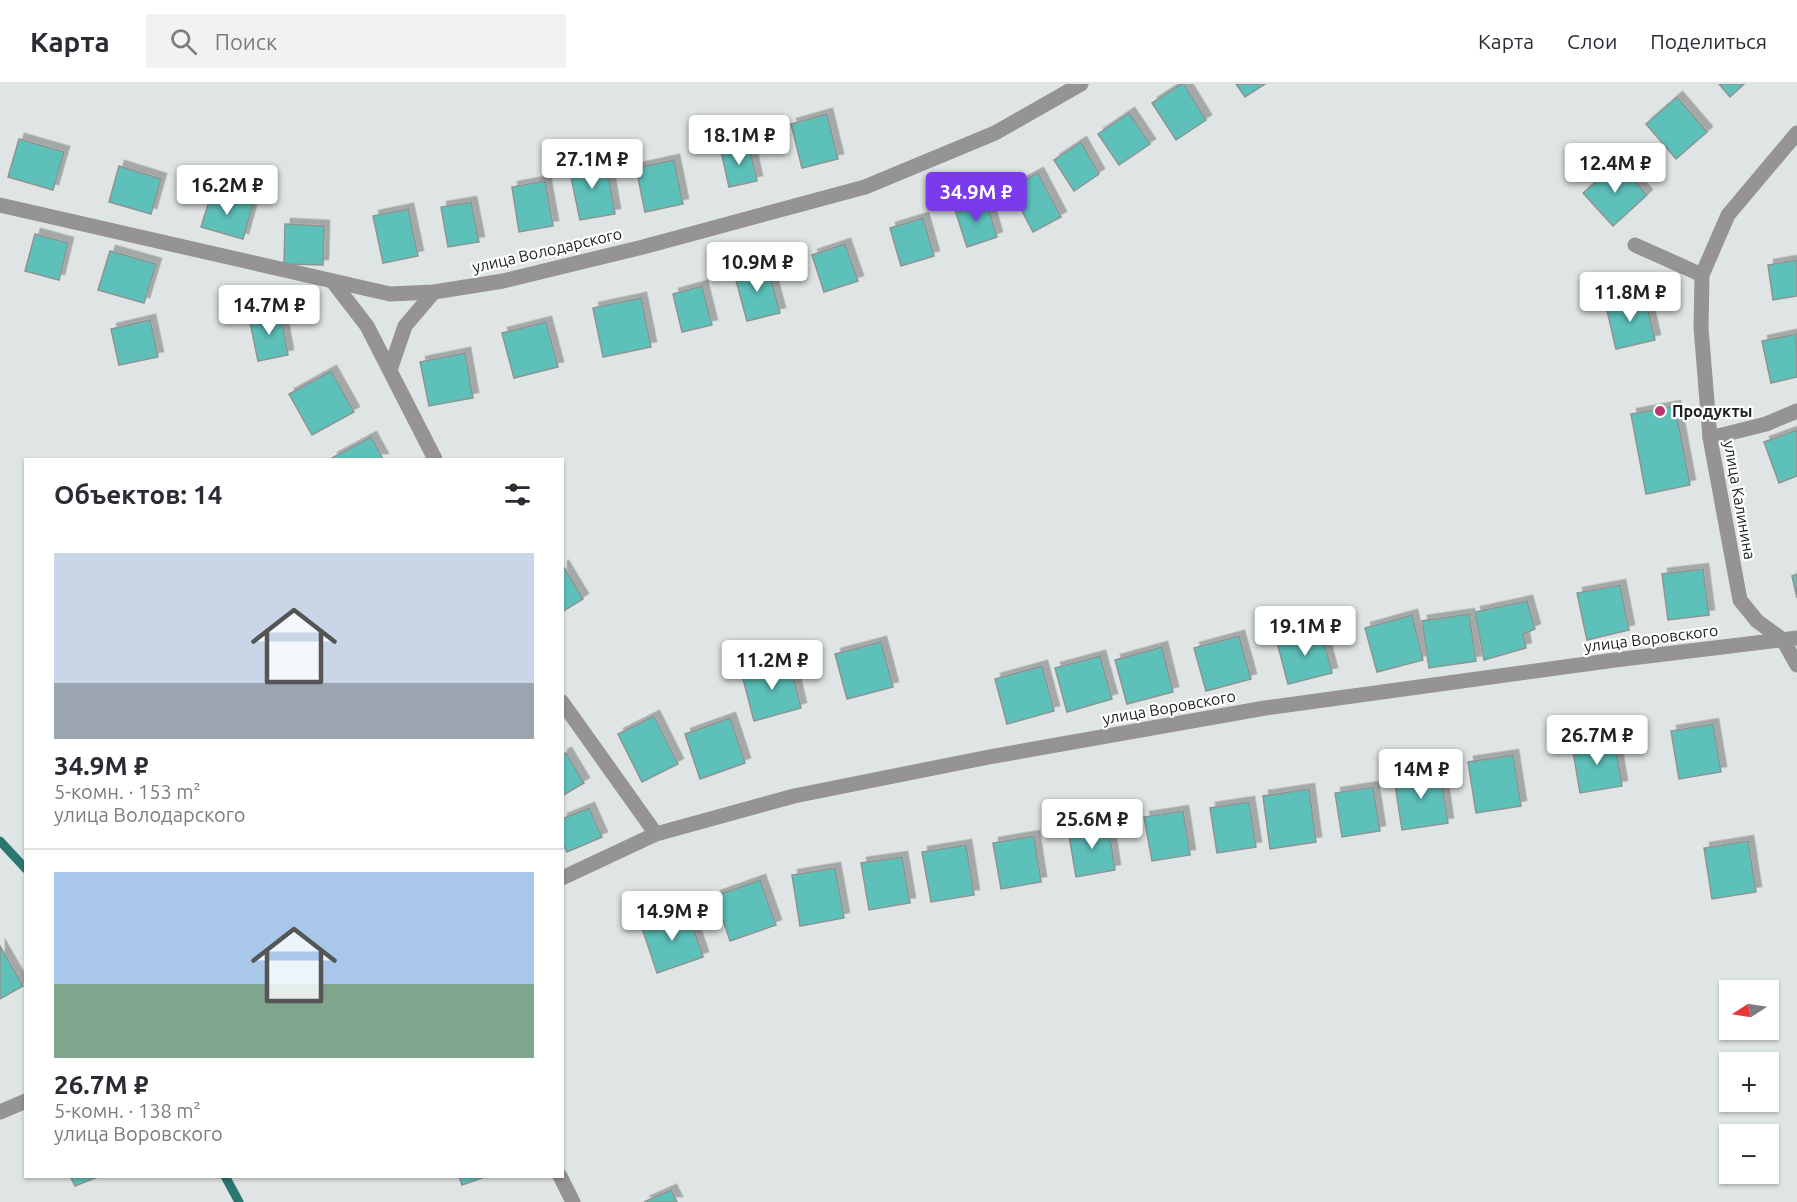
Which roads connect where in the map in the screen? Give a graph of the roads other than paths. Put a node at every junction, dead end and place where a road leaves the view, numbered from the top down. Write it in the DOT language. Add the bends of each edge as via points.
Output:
graph roads {
  1 [pos="1082,84"];
  2 [pos="1797,134"];
  3 [pos="0,205"];
  4 [pos="1635,245"];
  5 [pos="1702,275"];
  6 [pos="333,282"];
  7 [pos="434,292"];
  8 [pos="390,370"];
  9 [pos="1797,411"];
  10 [pos="1710,438"];
  11 [pos="434,458"];
  12 [pos="1790,639"];
  13 [pos="1797,665"];
  14 [pos="564,705"];
  15 [pos="656,834"];
  16 [pos="564,877"];
  17 [pos="24,1102"];
  18 [pos="0,1112"];
  19 [pos="561,1178"];
  20 [pos="573,1202"];
  1 -- 7 [label="street, улица Володарского" via="995,133 865,187 644,247"];
  2 -- 5 [label="street, улица Калинина" via="1728,215"];
  3 -- 6 [label="street, улица Володарского"];
  4 -- 5 [label="street"];
  5 -- 10 [label="street, улица Калинина" via="1701,328"];
  6 -- 7 [label="street, улица Володарского" via="390,294"];
  6 -- 8 [label="street" via="367,326"];
  7 -- 8 [label="street" via="405,326"];
  8 -- 11 [label="street"];
  9 -- 10 [label="street" via="1766,424"];
  10 -- 12 [label="street, улица Калинина" via="1740,600 1757,621"];
  12 -- 13 [label="street, улица Калинина"];
  12 -- 15 [label="street, улица Воровского" via="1265,708 794,796"];
  14 -- 15 [label="street"];
  15 -- 16 [label="street, улица Воровского"];
  17 -- 18 [label="street"];
  19 -- 20 [label="street"];
}
